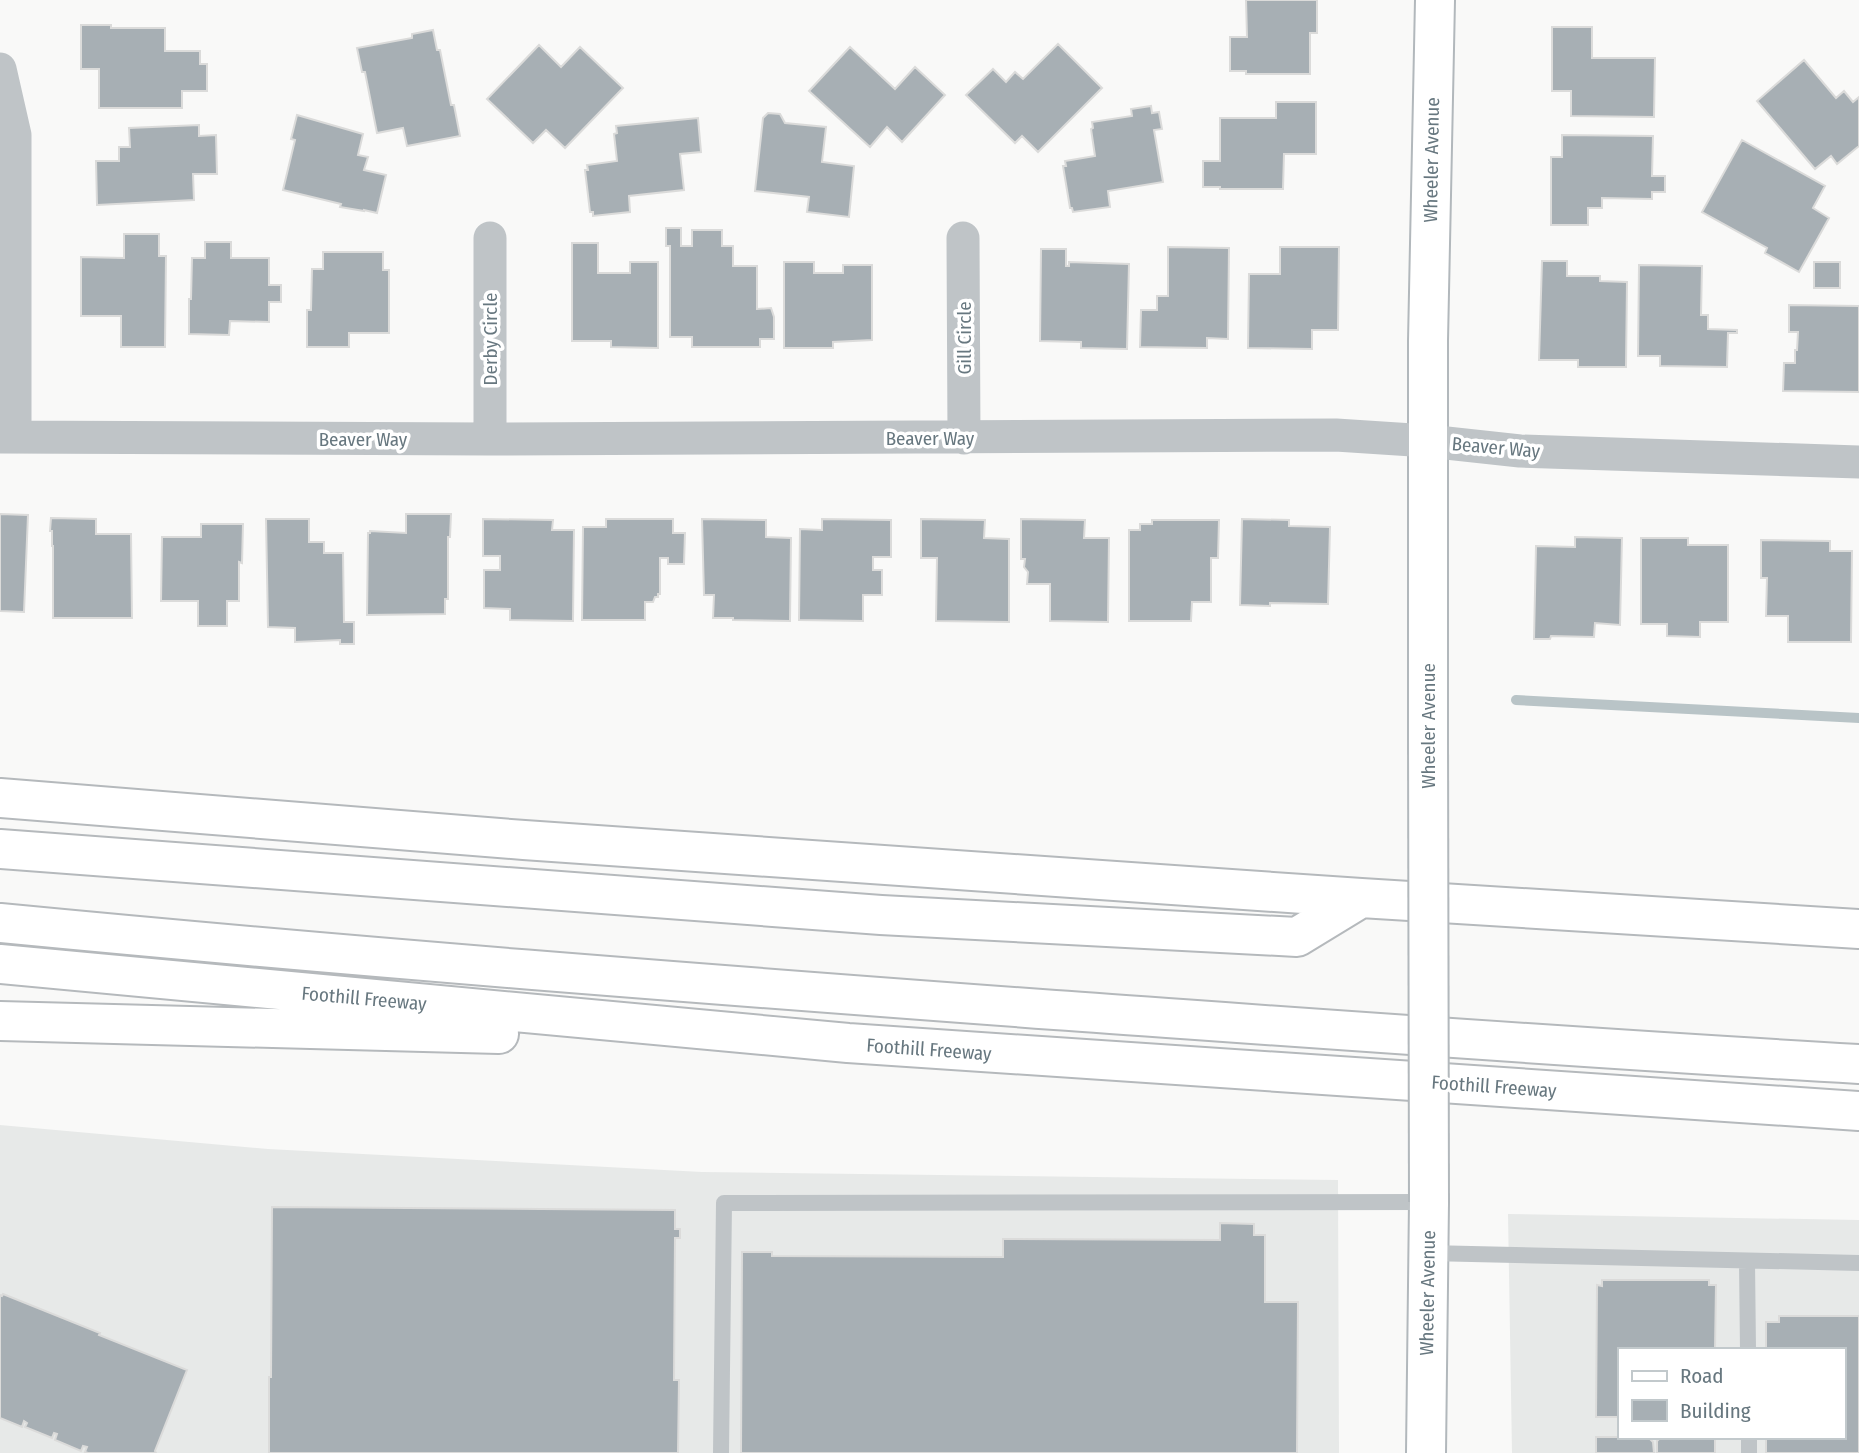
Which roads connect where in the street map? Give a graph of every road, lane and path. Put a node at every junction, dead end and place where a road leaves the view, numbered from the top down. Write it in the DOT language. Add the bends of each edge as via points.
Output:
graph roads {
  1 [pos="1435,0"];
  2 [pos="0,69"];
  3 [pos="490,238"];
  4 [pos="963,238"];
  5 [pos="8,437"];
  6 [pos="964,438"];
  7 [pos="490,439"];
  8 [pos="1428,441"];
  9 [pos="1859,463"];
  10 [pos="0,799"];
  11 [pos="0,849"];
  12 [pos="1361,898"];
  13 [pos="0,923"];
  14 [pos="1859,929"];
  15 [pos="0,964"];
  16 [pos="0,1021"];
  17 [pos="848,1043"];
  18 [pos="1859,1064"];
  19 [pos="1859,1111"];
  20 [pos="1429,1202"];
  21 [pos="1428,1252"];
  22 [pos="1747,1262"];
  23 [pos="1859,1264"];
  24 [pos="1748,1348"];
  25 [pos="721,1453"];
  26 [pos="1426,1453"];
  1 -- 8 [label="main road, Wheeler Avenue"];
  2 -- 5 [label="street" via="15,135"];
  3 -- 7 [label="street, Derby Circle"];
  4 -- 6 [label="street, Gill Circle"];
  5 -- 7 [label="street, Beaver Way"];
  6 -- 7 [label="street, Beaver Way"];
  6 -- 8 [label="street, Beaver Way" via="1336,435"];
  8 -- 9 [label="street, Beaver Way" via="1520,451"];
  8 -- 20 [label="main road, Wheeler Avenue, bridge"];
  10 -- 12 [label="main road"];
  11 -- 12 [label="main road" via="881,915 1297,937"];
  12 -- 14 [label="main road"];
  13 -- 18 [label="main road" via="776,990"];
  15 -- 17 [label="main road, Foothill Freeway"];
  16 -- 17 [label="main road"];
  17 -- 19 [label="main road, Foothill Freeway"];
  20 -- 21 [label="main road, Wheeler Avenue"];
  20 -- 25 [label="lane" via="724,1203"];
  21 -- 22 [label="lane"];
  21 -- 26 [label="main road, Wheeler Avenue"];
  22 -- 23 [label="lane"];
  22 -- 24 [label="lane"];
}
